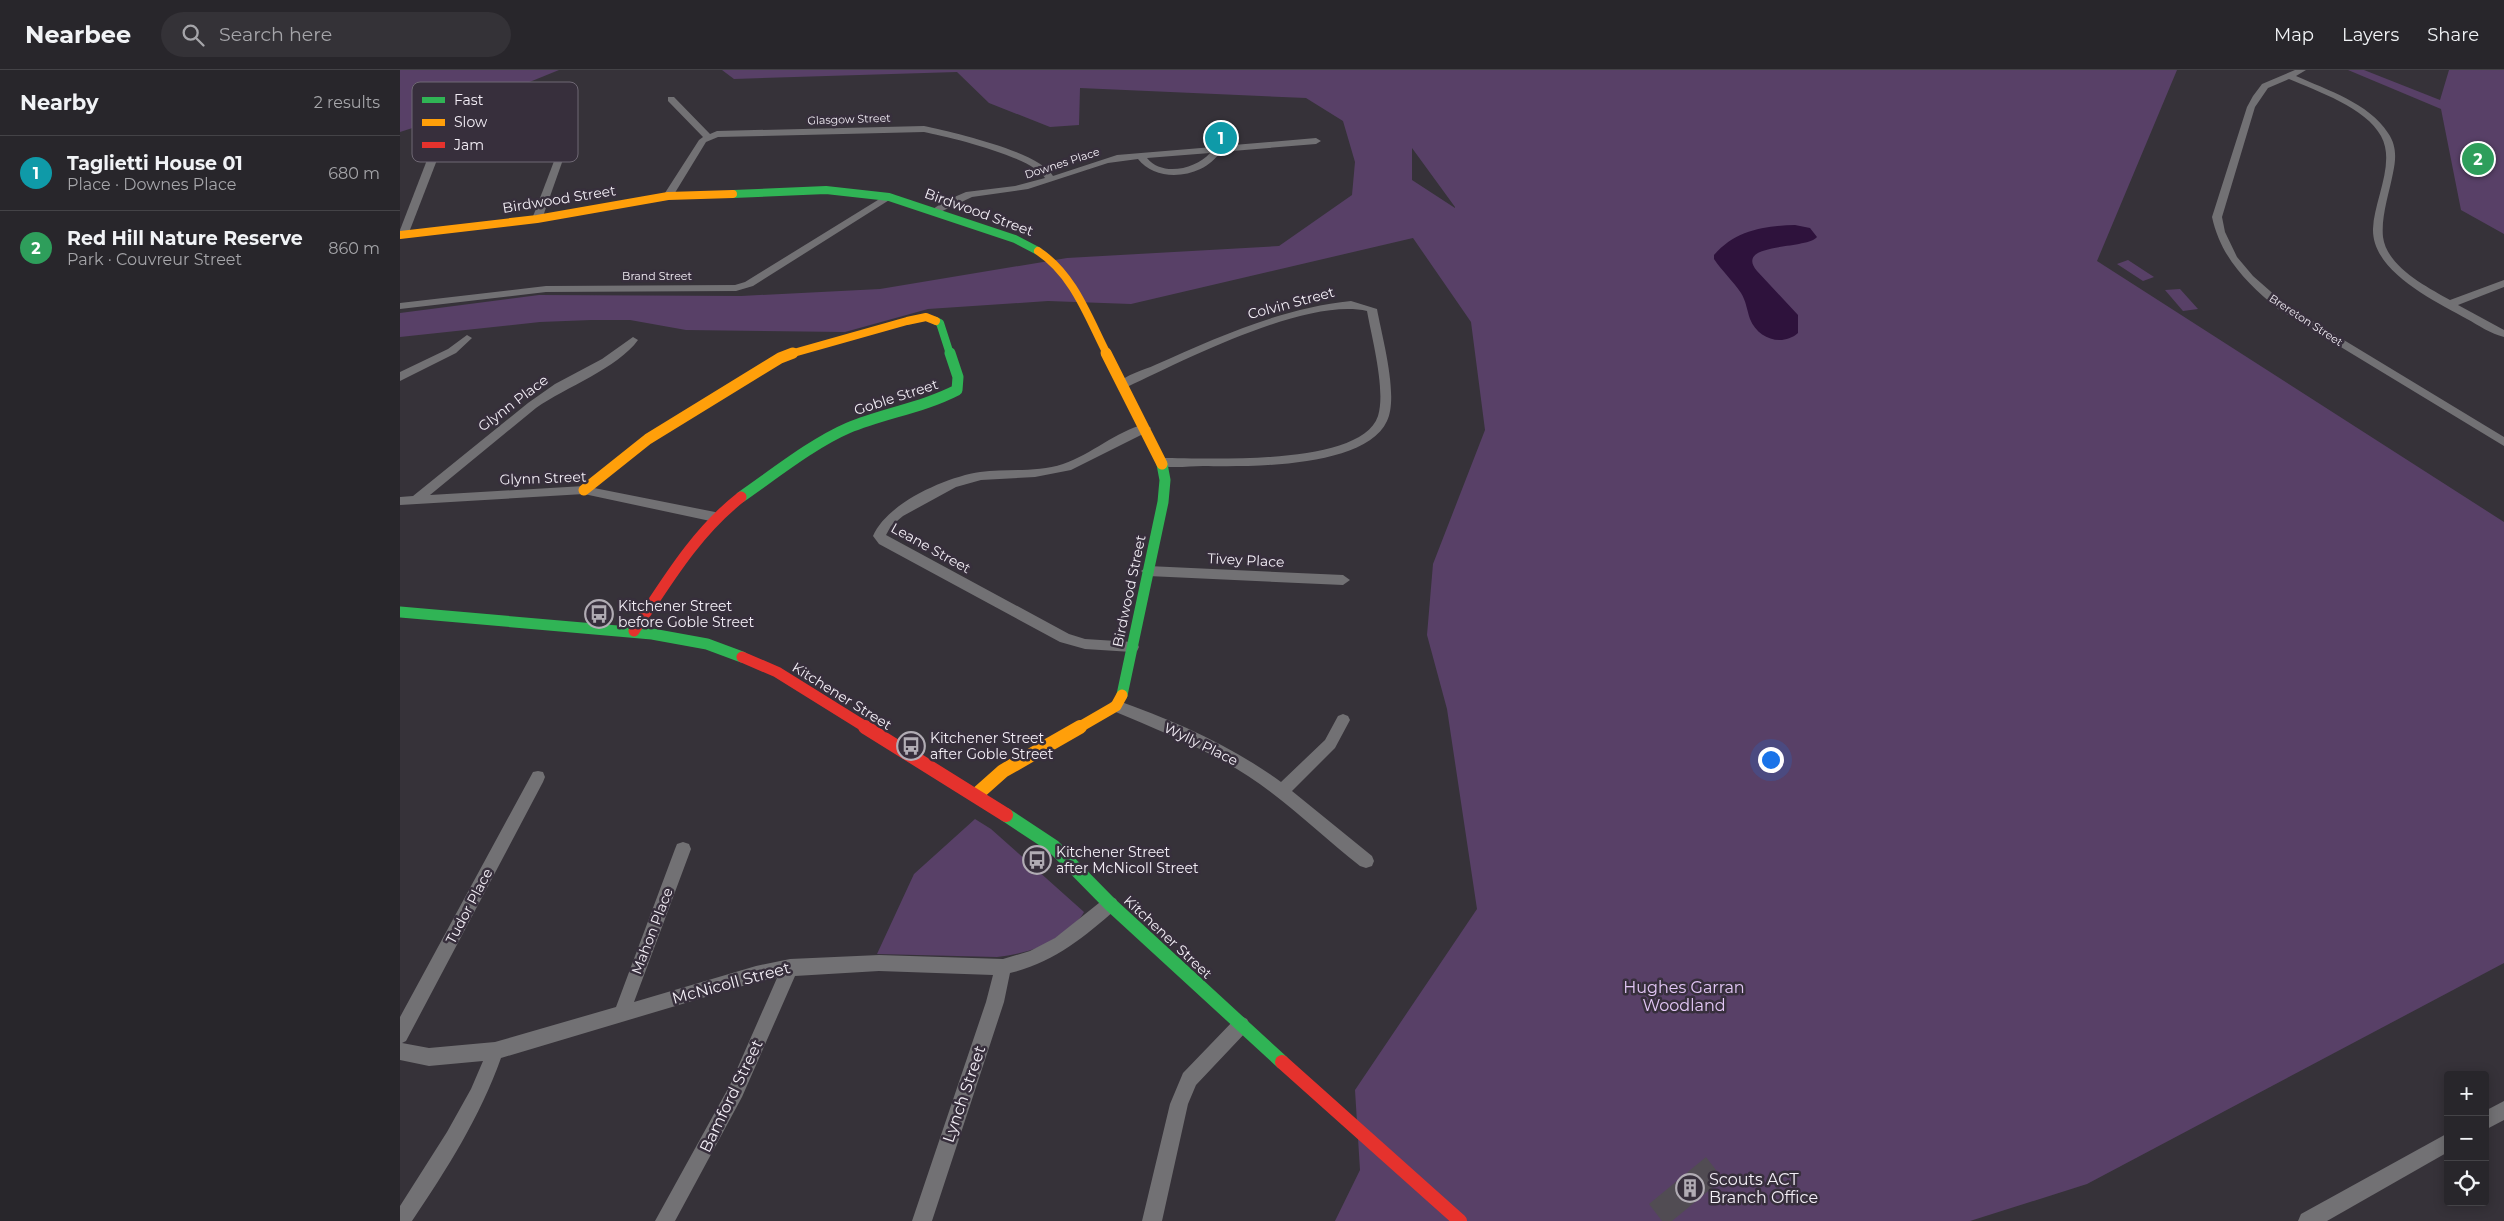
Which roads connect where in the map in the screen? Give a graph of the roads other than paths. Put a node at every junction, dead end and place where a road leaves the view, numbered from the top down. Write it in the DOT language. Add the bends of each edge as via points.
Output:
graph roads {
  1 [pos="2302,70"];
  2 [pos="2288,75"];
  3 [pos="671,99"];
  4 [pos="708,137"];
  5 [pos="1316,141"];
  6 [pos="1218,148"];
  7 [pos="1140,155"];
  8 [pos="431,162"];
  9 [pos="558,162"];
  10 [pos="1050,180"];
  11 [pos="668,196"];
  12 [pos="888,197"];
  13 [pos="936,211"];
  14 [pos="537,219"];
  15 [pos="402,235"];
  16 [pos="2504,282"];
  17 [pos="2450,304"];
  18 [pos="400,306"];
  19 [pos="2504,334"];
  20 [pos="468,338"];
  21 [pos="634,340"];
  22 [pos="400,377"];
  23 [pos="1123,384"];
  24 [pos="1145,428"];
  25 [pos="2504,442"];
  26 [pos="1162,462"];
  27 [pos="584,490"];
  28 [pos="417,499"];
  29 [pos="400,501"];
  30 [pos="715,517"];
  31 [pos="1148,572"];
  32 [pos="1343,580"];
  33 [pos="400,612"];
  34 [pos="634,631"];
  35 [pos="1132,647"];
  36 [pos="1116,706"];
  37 [pos="1343,720"];
  38 [pos="538,777"];
  39 [pos="1282,791"];
  40 [pos="976,795"];
  41 [pos="683,849"];
  42 [pos="1366,860"];
  43 [pos="1110,904"];
  44 [pos="790,967"];
  45 [pos="1003,967"];
  46 [pos="624,1013"];
  47 [pos="1241,1025"];
  48 [pos="400,1035"];
  49 [pos="400,1051"];
  50 [pos="495,1051"];
  51 [pos="2504,1110"];
  52 [pos="2489,1119"];
  53 [pos="2444,1144"];
  54 [pos="401,1221"];
  55 [pos="665,1221"];
  56 [pos="922,1221"];
  57 [pos="1152,1221"];
  58 [pos="1460,1221"];
  59 [pos="2308,1221"];
  1 -- 2 [label="street, Brereton Street"];
  2 -- 17 [label="street" via="2360,111 2385,135 2391,153 2378,227 2381,247 2388,260 2405,275"];
  2 -- 25 [label="street, Brereton Street" via="2266,86 2251,107 2221,201 2217,217 2219,235 2231,258 2249,281 2282,307"];
  3 -- 4 [label="street"];
  4 -- 10 [label="street, Glasgow Street" via="924,129 1027,159 1045,170"];
  4 -- 11 [label="street"];
  5 -- 6 [label="street, Downes Place"];
  6 -- 7 [label="street, Downes Place"];
  6 -- 7 [label="street" via="1209,160 1185,170 1149,167"];
  7 -- 10 [label="street, Downes Place" via="1096,162"];
  8 -- 15 [label="street"];
  9 -- 14 [label="street"];
  10 -- 13 [label="street, Downes Place" via="958,196"];
  11 -- 12 [label="street, Birdwood Street" via="826,190"];
  11 -- 14 [label="street, Birdwood Street"];
  12 -- 13 [label="street, Birdwood Street"];
  12 -- 18 [label="street, Brand Street" via="749,284 736,288 546,289"];
  13 -- 23 [label="street, Birdwood Street" via="1015,238 1050,259 1074,288"];
  14 -- 15 [label="street, Birdwood Street"];
  16 -- 17 [label="street"];
  17 -- 19 [label="street"];
  20 -- 22 [label="street" via="452,351"];
  21 -- 28 [label="street, Glynn Place" via="615,356 581,373 527,409"];
  23 -- 24 [label="street, Birdwood Street"];
  23 -- 26 [label="street, Colvin Street" via="1213,344 1283,318 1350,303 1372,309 1387,400 1378,426 1365,438 1346,448 1297,458"];
  24 -- 26 [label="street, Birdwood Street"];
  24 -- 35 [label="street, Leane Street" via="1067,467 1045,472 979,476 959,482 895,516 884,524 879,536 1065,638 1085,644"];
  26 -- 31 [label="street, Birdwood Street" via="1166,480"];
  27 -- 28 [label="street, Glynn Street"];
  27 -- 30 [label="street, Glynn Street"];
  27 -- 30 [label="street, Goble Street" via="648,439 780,358 907,321 926,317 940,322 958,378 957,390 934,402 848,428"];
  28 -- 29 [label="street, Glynn Street"];
  30 -- 34 [label="street, Goble Street"];
  31 -- 32 [label="street, Tivey Place"];
  31 -- 35 [label="street, Birdwood Street"];
  33 -- 34 [label="street, Kitchener Street"];
  34 -- 40 [label="street, Kitchener Street" via="705,644 777,672"];
  35 -- 36 [label="street, Birdwood Street" via="1122,697"];
  36 -- 39 [label="street, Wylly Place" via="1227,755"];
  36 -- 40 [label="street" via="1003,771"];
  37 -- 39 [label="street" via="1330,744"];
  38 -- 48 [label="street, Tudor Place"];
  39 -- 42 [label="street, Wylly Place"];
  40 -- 43 [label="street, Kitchener Street" via="1053,846"];
  41 -- 46 [label="street, Mahon Place" via="624,1002"];
  43 -- 45 [label="street, McNicoll Street" via="1046,954"];
  43 -- 47 [label="street, Kitchener Street"];
  44 -- 45 [label="street, McNicoll Street" via="883,962"];
  44 -- 46 [label="street, McNicoll Street"];
  44 -- 55 [label="street, Bamford Street" via="736,1091"];
  45 -- 56 [label="street, Lynch Street" via="995,1002"];
  46 -- 50 [label="street, McNicoll Street"];
  47 -- 57 [label="street" via="1189,1079 1179,1104"];
  47 -- 58 [label="street, Kitchener Street"];
  49 -- 50 [label="street, McNicoll Street" via="429,1057"];
  50 -- 54 [label="street" via="470,1111"];
  51 -- 52 [label="street"];
  53 -- 59 [label="street"];
}
